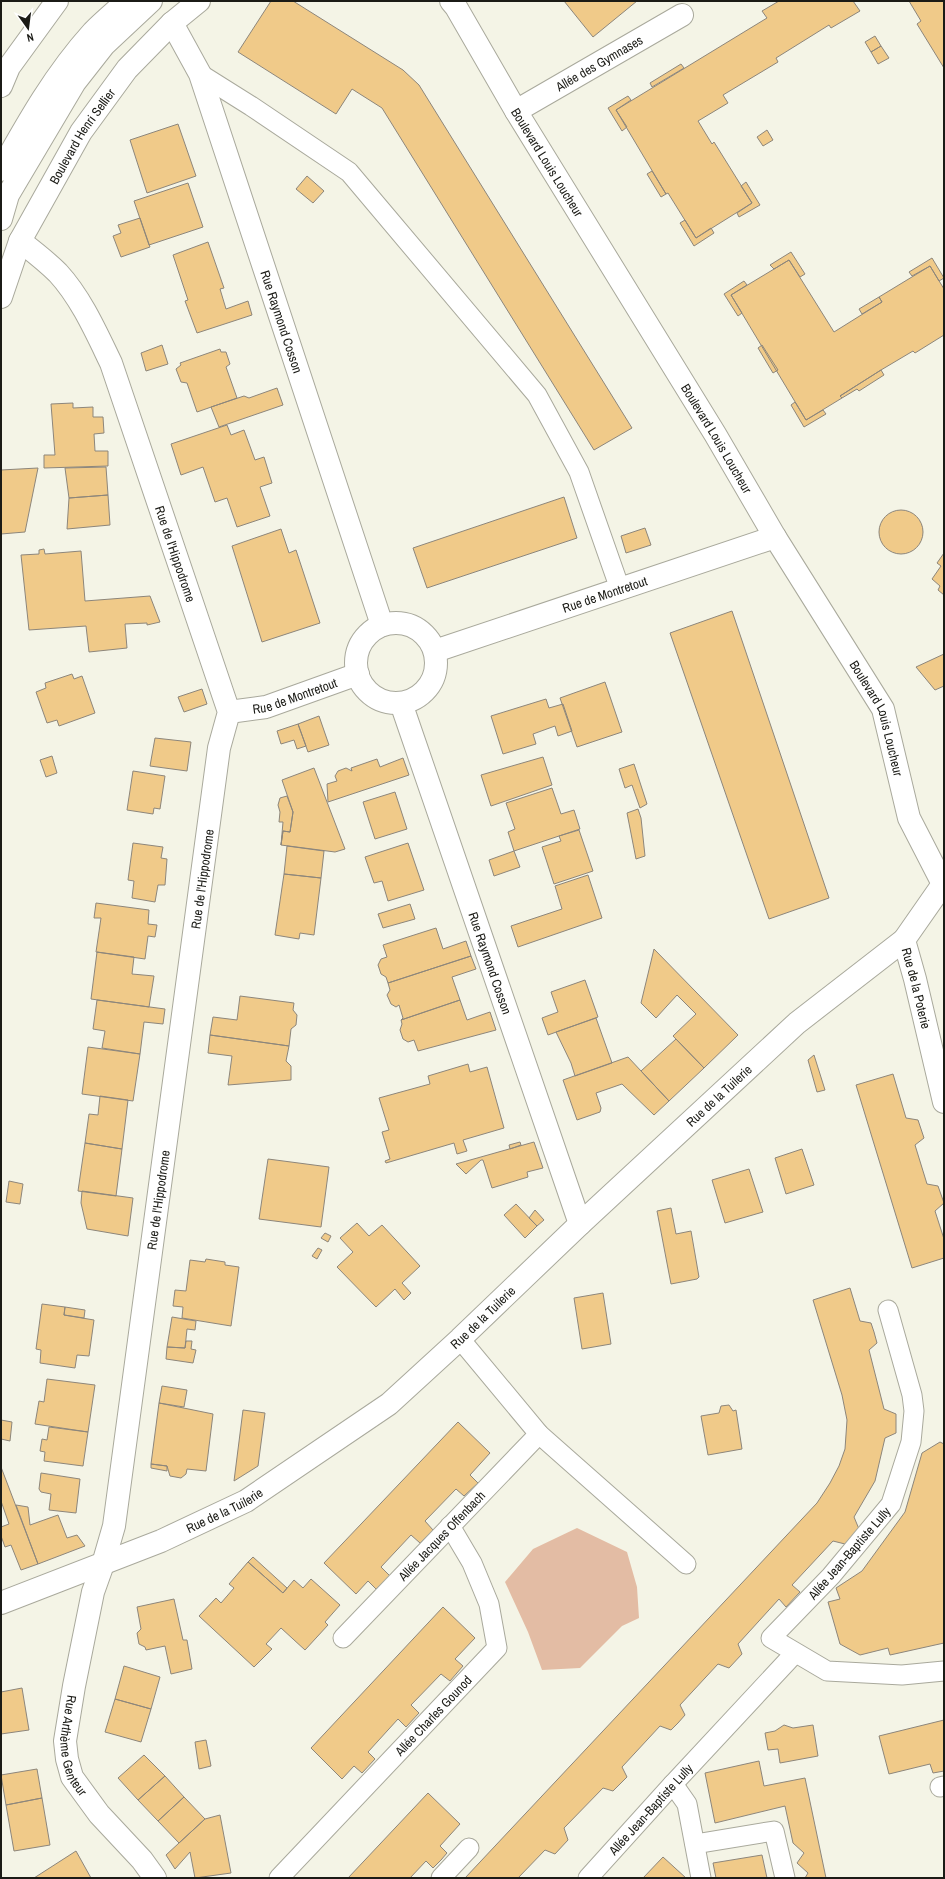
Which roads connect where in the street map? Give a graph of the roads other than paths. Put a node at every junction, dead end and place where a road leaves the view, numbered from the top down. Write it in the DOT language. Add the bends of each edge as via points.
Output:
graph roads {
  1 [pos="57,1"];
  2 [pos="127,1"];
  3 [pos="151,1"];
  4 [pos="199,1"];
  5 [pos="454,3"];
  6 [pos="682,15"];
  7 [pos="172,23"];
  8 [pos="200,74"];
  9 [pos="1,86"];
  10 [pos="516,111"];
  11 [pos="1,170"];
  12 [pos="1,219"];
  13 [pos="20,241"];
  14 [pos="1,262"];
  15 [pos="1,297"];
  16 [pos="776,537"];
  17 [pos="620,589"];
  18 [pos="382,625"];
  19 [pos="435,651"];
  20 [pos="358,674"];
  21 [pos="401,703"];
  22 [pos="229,712"];
  23 [pos="944,885"];
  24 [pos="904,940"];
  25 [pos="944,1102"];
  26 [pos="580,1224"];
  27 [pos="888,1310"];
  28 [pos="460,1340"];
  29 [pos="539,1434"];
  30 [pos="450,1526"];
  31 [pos="103,1564"];
  32 [pos="686,1564"];
  33 [pos="1,1603"];
  34 [pos="344,1638"];
  35 [pos="796,1653"];
  36 [pos="944,1671"];
  37 [pos="673,1784"];
  38 [pos="695,1844"];
  39 [pos="469,1848"];
  40 [pos="155,1878"];
  41 [pos="279,1878"];
  42 [pos="441,1878"];
  43 [pos="588,1878"];
  44 [pos="701,1878"];
  45 [pos="785,1878"];
  1 -- 9 [label="street" via="8,67"];
  2 -- 11 [label="street" via="94,32 61,72 37,106"];
  3 -- 12 [label="street" via="104,45 75,82 8,195"];
  4 -- 7 [label="street, Boulevard Henri Sellier"];
  5 -- 10 [label="street, Boulevard Louis Loucheur"];
  6 -- 10 [label="street, Allée des Gymnases"];
  7 -- 8 [label="street, Rue Raymond Cosson"];
  7 -- 13 [label="street, Boulevard Henri Sellier" via="127,69 81,132"];
  8 -- 17 [label="lane" via="349,172 537,395 579,472"];
  8 -- 18 [label="street, Rue Raymond Cosson"];
  10 -- 16 [label="street, Boulevard Louis Loucheur"];
  13 -- 14 [label="street"];
  13 -- 15 [label="street, Boulevard Henri Sellier"];
  13 -- 22 [label="street, Rue de l'Hippodrome" via="63,279 93,326 111,363"];
  16 -- 17 [label="street, Rue de Montretout"];
  16 -- 23 [label="street, Boulevard Louis Loucheur" via="883,708 909,818"];
  17 -- 19 [label="street, Rue de Montretout"];
  18 -- 19 [label="street" via="408,624 420,630"];
  18 -- 20 [label="street" via="372,631 358,651"];
  19 -- 21 [label="street" via="437,663 430,685 422,694"];
  20 -- 21 [label="street" via="370,693 390,703"];
  20 -- 22 [label="street, Rue de Montretout" via="266,707"];
  21 -- 26 [label="street, Rue Raymond Cosson"];
  22 -- 31 [label="street, Rue de l'Hippodrome" via="219,748 114,1526"];
  23 -- 24 [label="street, Rue de la Poterie"];
  24 -- 25 [label="street, Rue de la Poterie"];
  24 -- 26 [label="street, Rue de la Tuilerie" via="797,1023"];
  26 -- 28 [label="street, Rue de la Tuilerie"];
  27 -- 35 [label="lane, Allée Jean-Baptiste Lully" via="912,1395 912,1442 891,1504 831,1576 771,1638"];
  28 -- 29 [label="lane"];
  28 -- 31 [label="street, Rue de la Tuilerie" via="389,1404 246,1500 161,1541"];
  29 -- 30 [label="lane, Allée Jacques Offenbach"];
  29 -- 32 [label="lane"];
  30 -- 34 [label="lane, Allée Jacques Offenbach"];
  30 -- 41 [label="lane, Allée Charles Gounod" via="472,1563 489,1604 497,1648"];
  31 -- 33 [label="street, Rue de la Tuilerie"];
  31 -- 40 [label="street, Rue Arthème Genteur" via="93,1592 74,1686 65,1741 67,1759 72,1777 99,1814 142,1860"];
  35 -- 36 [label="lane, Allée Jean-Baptiste Lully" via="827,1671 902,1676"];
  35 -- 37 [label="lane, Allée Jean-Baptiste Lully"];
  37 -- 38 [label="lane" via="687,1804"];
  37 -- 43 [label="lane, Allée Jean-Baptiste Lully"];
  38 -- 44 [label="lane"];
  38 -- 45 [label="lane" via="774,1831"];
  39 -- 42 [label="lane"];
}
